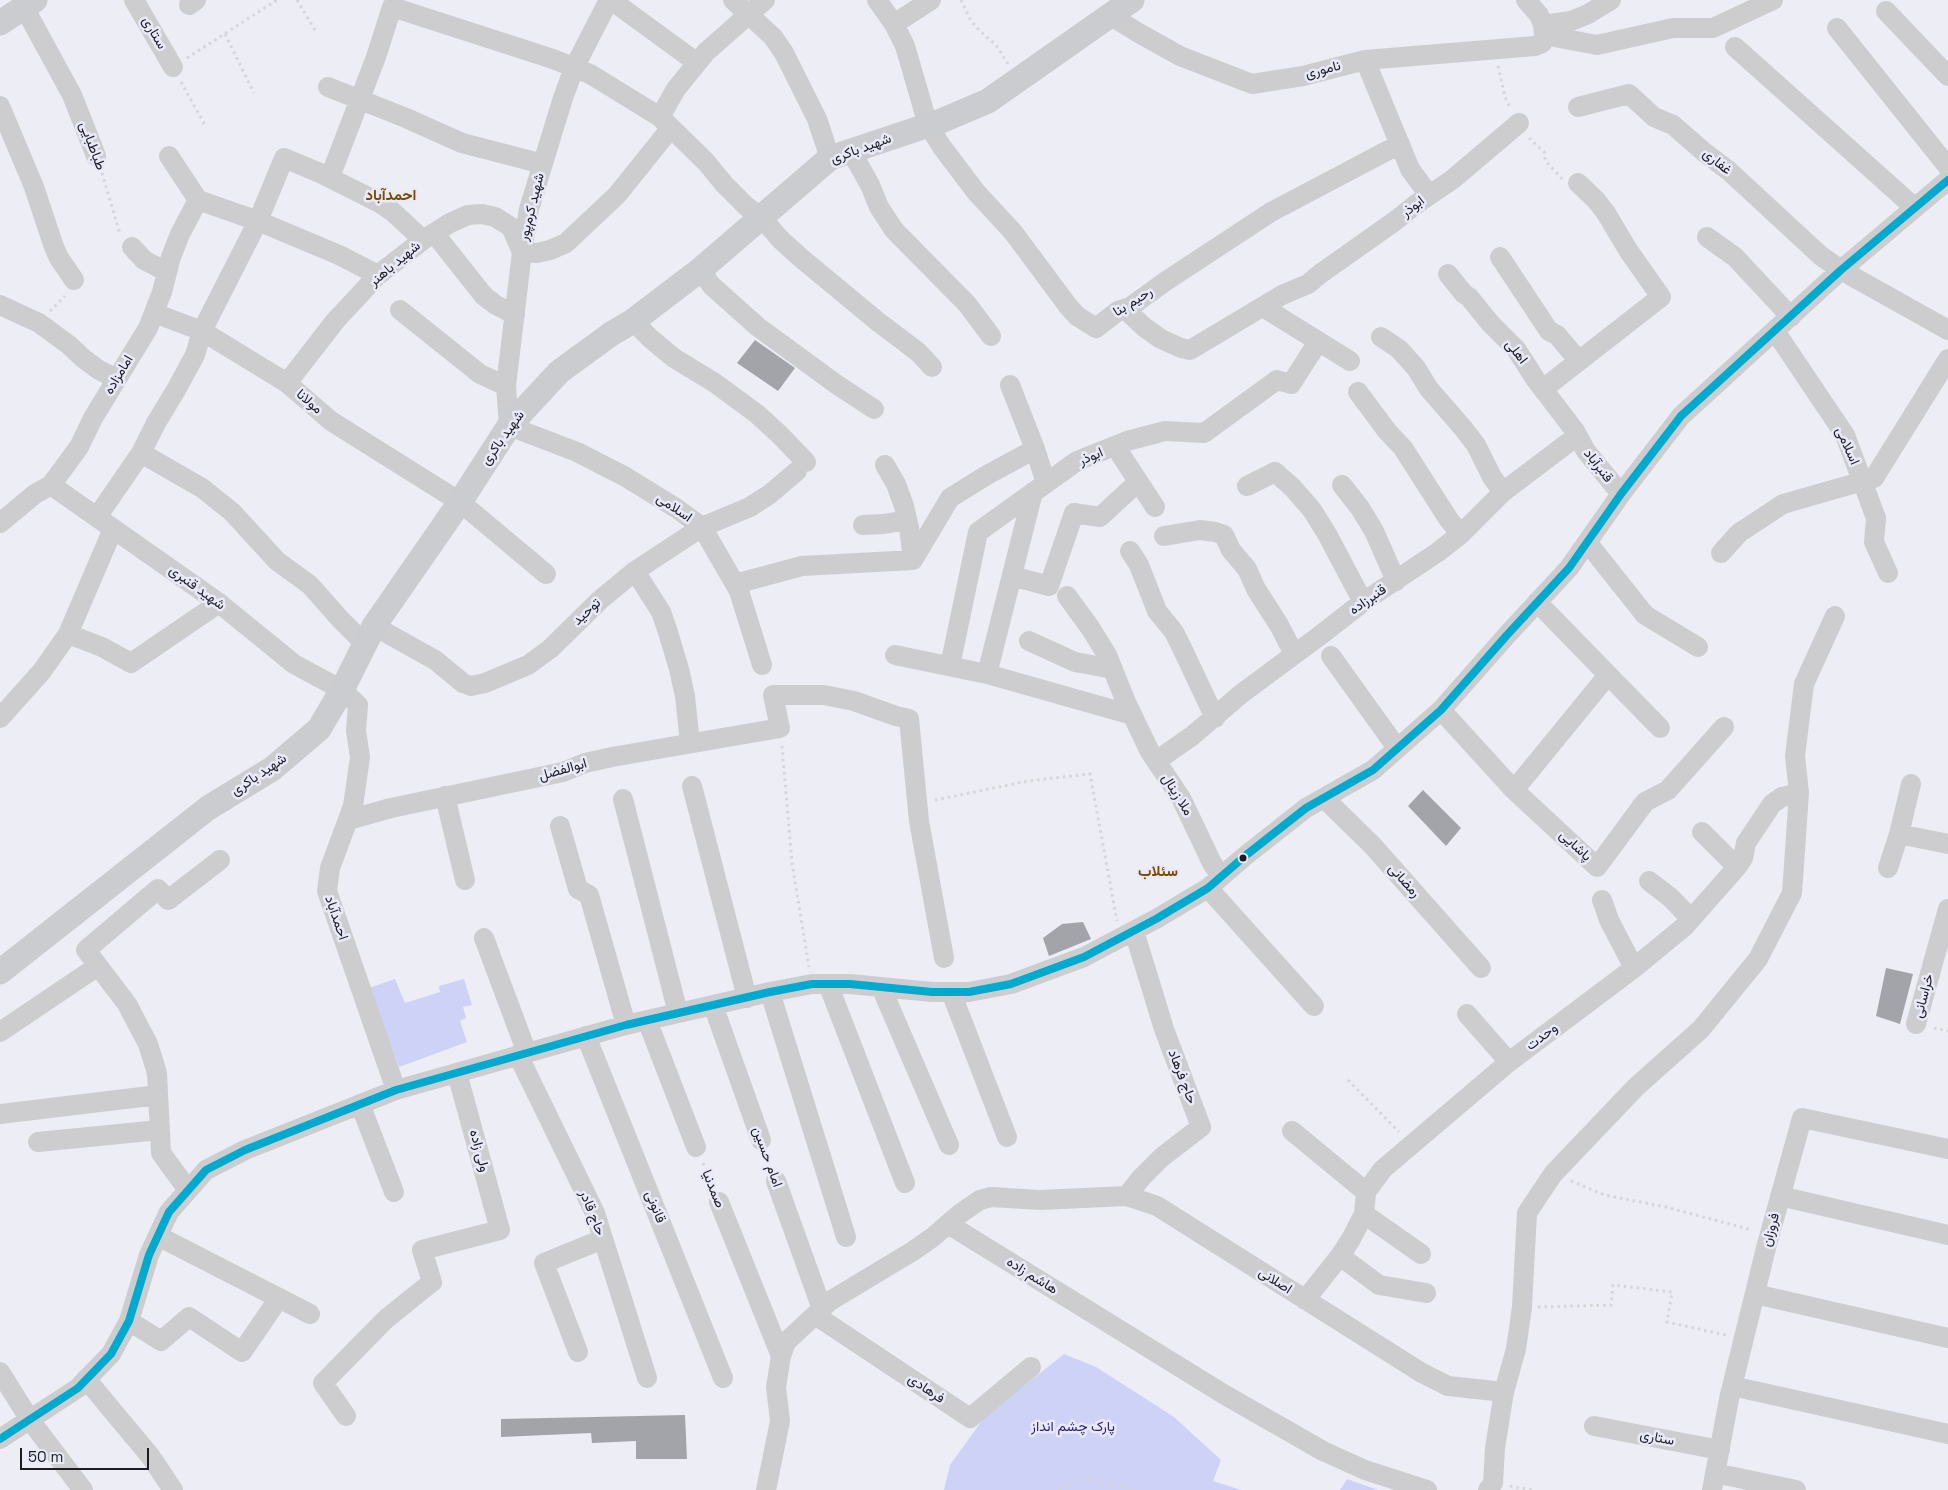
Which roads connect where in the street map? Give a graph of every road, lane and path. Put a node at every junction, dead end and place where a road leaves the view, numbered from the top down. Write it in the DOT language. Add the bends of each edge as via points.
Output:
graph roads {
  1 [pos="134,0"];
  2 [pos="277,0"];
  3 [pos="297,0"];
  4 [pos="610,0"];
  5 [pos="733,0"];
  6 [pos="764,0"];
  7 [pos="877,0"];
  8 [pos="931,0"];
  9 [pos="961,0"];
  10 [pos="1132,0"];
  11 [pos="1526,0"];
  12 [pos="1612,0"];
  13 [pos="1773,0"];
  14 [pos="29,4"];
  15 [pos="1886,11"];
  16 [pos="749,14"];
  17 [pos="1111,16"];
  18 [pos="0,23"];
  19 [pos="894,24"];
  20 [pos="1836,28"];
  21 [pos="1544,30"];
  22 [pos="316,32"];
  23 [pos="225,34"];
  24 [pos="1735,47"];
  25 [pos="1365,60"];
  26 [pos="696,62"];
  27 [pos="173,67"];
  28 [pos="574,68"];
  29 [pos="1948,76"];
  30 [pos="1021,77"];
  31 [pos="328,87"];
  32 [pos="254,93"];
  33 [pos="360,101"];
  34 [pos="0,106"];
  35 [pos="1578,107"];
  36 [pos="665,123"];
  37 [pos="1518,123"];
  38 [pos="928,126"];
  39 [pos="206,128"];
  40 [pos="1400,144"];
  41 [pos="841,155"];
  42 [pos="96,156"];
  43 [pos="169,156"];
  44 [pos="543,164"];
  45 [pos="1948,167"];
  46 [pos="330,177"];
  47 [pos="1578,183"];
  48 [pos="1945,186"];
  49 [pos="1429,195"];
  50 [pos="198,200"];
  51 [pos="1916,208"];
  52 [pos="762,218"];
  53 [pos="258,221"];
  54 [pos="428,236"];
  55 [pos="1708,237"];
  56 [pos="132,247"];
  57 [pos="522,252"];
  58 [pos="1500,258"];
  59 [pos="700,270"];
  60 [pos="1841,270"];
  61 [pos="167,272"];
  62 [pos="1448,274"];
  63 [pos="378,275"];
  64 [pos="74,280"];
  65 [pos="0,305"];
  66 [pos="1263,307"];
  67 [pos="1125,309"];
  68 [pos="400,310"];
  69 [pos="154,313"];
  70 [pos="515,315"];
  71 [pos="1791,317"];
  72 [pos="633,321"];
  73 [pos="38,323"];
  74 [pos="1948,330"];
  75 [pos="202,331"];
  76 [pos="1775,331"];
  77 [pos="991,336"];
  78 [pos="1381,337"];
  79 [pos="1318,342"];
  80 [pos="1948,359"];
  81 [pos="1350,361"];
  82 [pos="1579,361"];
  83 [pos="932,366"];
  84 [pos="117,379"];
  85 [pos="287,383"];
  86 [pos="1010,385"];
  87 [pos="506,386"];
  88 [pos="1543,390"];
  89 [pos="1358,392"];
  90 [pos="874,409"];
  91 [pos="509,426"];
  92 [pos="1577,436"];
  93 [pos="1115,446"];
  94 [pos="1035,449"];
  95 [pos="141,453"];
  96 [pos="886,465"];
  97 [pos="1862,481"];
  98 [pos="1138,482"];
  99 [pos="51,485"];
  100 [pos="1342,485"];
  101 [pos="1247,486"];
  102 [pos="1040,488"];
  103 [pos="1503,492"];
  104 [pos="1621,494"];
  105 [pos="460,502"];
  106 [pos="1155,506"];
  107 [pos="97,517"];
  108 [pos="907,520"];
  109 [pos="0,523"];
  110 [pos="864,525"];
  111 [pos="702,527"];
  112 [pos="113,529"];
  113 [pos="1461,534"];
  114 [pos="1164,536"];
  115 [pos="1587,542"];
  116 [pos="1130,551"];
  117 [pos="1721,553"];
  118 [pos="913,560"];
  119 [pos="635,570"];
  120 [pos="1888,572"];
  121 [pos="546,574"];
  122 [pos="1012,576"];
  123 [pos="1396,581"];
  124 [pos="735,584"];
  125 [pos="1067,596"];
  126 [pos="1363,602"];
  127 [pos="1537,602"];
  128 [pos="219,603"];
  129 [pos="1835,616"];
  130 [pos="68,634"];
  131 [pos="370,635"];
  132 [pos="1029,641"];
  133 [pos="1698,648"];
  134 [pos="1294,654"];
  135 [pos="895,656"];
  136 [pos="1331,656"];
  137 [pos="762,665"];
  138 [pos="950,666"];
  139 [pos="1113,669"];
  140 [pos="987,674"];
  141 [pos="1608,675"];
  142 [pos="342,690"];
  143 [pos="1441,710"];
  144 [pos="1132,715"];
  145 [pos="0,718"];
  146 [pos="1215,718"];
  147 [pos="1724,727"];
  148 [pos="780,728"];
  149 [pos="1660,728"];
  150 [pos="690,743"];
  151 [pos="1397,748"];
  152 [pos="1156,761"];
  153 [pos="1911,784"];
  154 [pos="692,786"];
  155 [pos="1514,790"];
  156 [pos="1799,793"];
  157 [pos="445,796"];
  158 [pos="1324,798"];
  159 [pos="623,799"];
  160 [pos="917,803"];
  161 [pos="348,820"];
  162 [pos="560,826"];
  163 [pos="1702,832"];
  164 [pos="1899,834"];
  165 [pos="1948,844"];
  166 [pos="220,860"];
  167 [pos="1736,867"];
  168 [pos="1888,868"];
  169 [pos="465,880"];
  170 [pos="1648,881"];
  171 [pos="1215,882"];
  172 [pos="1602,900"];
  173 [pos="1948,909"];
  174 [pos="1691,919"];
  175 [pos="1127,934"];
  176 [pos="484,938"];
  177 [pos="944,958"];
  178 [pos="98,966"];
  179 [pos="1481,968"];
  180 [pos="1634,968"];
  181 [pos="0,972"];
  182 [pos="820,984"];
  183 [pos="881,987"];
  184 [pos="770,992"];
  185 [pos="951,992"];
  186 [pos="747,998"];
  187 [pos="713,1005"];
  188 [pos="1314,1006"];
  189 [pos="678,1013"];
  190 [pos="1468,1014"];
  191 [pos="647,1020"];
  192 [pos="1916,1024"];
  193 [pos="626,1025"];
  194 [pos="0,1032"];
  195 [pos="586,1036"];
  196 [pos="523,1054"];
  197 [pos="1509,1062"];
  198 [pos="457,1073"];
  199 [pos="1348,1080"];
  200 [pos="396,1090"];
  201 [pos="158,1095"];
  202 [pos="360,1104"];
  203 [pos="0,1114"];
  204 [pos="159,1130"];
  205 [pos="1292,1131"];
  206 [pos="1008,1137"];
  207 [pos="761,1140"];
  208 [pos="38,1142"];
  209 [pos="948,1145"];
  210 [pos="1411,1145"];
  211 [pos="696,1146"];
  212 [pos="1948,1149"];
  213 [pos="1553,1174"];
  214 [pos="776,1181"];
  215 [pos="904,1183"];
  216 [pos="188,1190"];
  217 [pos="394,1192"];
  218 [pos="1366,1192"];
  219 [pos="1128,1196"];
  220 [pos="1780,1196"];
  221 [pos="719,1202"];
  222 [pos="1364,1214"];
  223 [pos="948,1224"];
  224 [pos="1770,1235"];
  225 [pos="1948,1235"];
  226 [pos="158,1236"];
  227 [pos="846,1237"];
  228 [pos="603,1239"];
  229 [pos="1421,1254"];
  230 [pos="1340,1256"];
  231 [pos="1426,1293"];
  232 [pos="1755,1294"];
  233 [pos="279,1298"];
  234 [pos="1305,1300"];
  235 [pos="1522,1307"];
  236 [pos="818,1312"];
  237 [pos="310,1314"];
  238 [pos="129,1321"];
  239 [pos="1948,1338"];
  240 [pos="1744,1339"];
  241 [pos="578,1352"];
  242 [pos="781,1356"];
  243 [pos="1031,1367"];
  244 [pos="0,1372"];
  245 [pos="647,1378"];
  246 [pos="723,1378"];
  247 [pos="86,1379"];
  248 [pos="1732,1386"];
  249 [pos="1504,1392"];
  250 [pos="346,1416"];
  251 [pos="30,1420"];
  252 [pos="1594,1426"];
  253 [pos="3,1431"];
  254 [pos="1948,1434"];
  255 [pos="1720,1450"];
  256 [pos="1713,1482"];
  257 [pos="83,1490"];
  258 [pos="173,1490"];
  259 [pos="766,1490"];
  260 [pos="1058,1490"];
  261 [pos="1134,1490"];
  262 [pos="1427,1490"];
  263 [pos="1488,1490"];
  264 [pos="1796,1490"];
  1 -- 27 [label="street, ستاری"];
  2 -- 23 [label="path"];
  3 -- 22 [label="path"];
  4 -- 26 [label="street"];
  4 -- 28 [label="street, شهید کرم‌پور"];
  5 -- 16 [label="street"];
  6 -- 16 [label="street"];
  7 -- 19 [label="street"];
  8 -- 19 [label="street"];
  9 -- 30 [label="path" via="971,21 996,45"];
  10 -- 17 [label="main road, شهید باکری"];
  11 -- 21 [label="street" via="1539,15"];
  12 -- 21 [label="street" via="1588,14"];
  13 -- 21 [label="street" via="1713,28 1674,28 1598,45"];
  14 -- 18 [label="main road"];
  14 -- 42 [label="street, طباطبایی" via="72,95"];
  15 -- 29 [label="street"];
  16 -- 26 [label="street"];
  16 -- 41 [label="street" via="784,52 817,119"];
  17 -- 25 [label="street, ناموری" via="1180,56 1252,84 1303,76"];
  17 -- 30 [label="main road, شهید باکری"];
  19 -- 38 [label="street" via="905,46"];
  20 -- 45 [label="street"];
  21 -- 25 [label="street, ناموری" via="1542,43 1527,48"];
  23 -- 27 [label="path"];
  23 -- 32 [label="path"];
  24 -- 51 [label="street"];
  25 -- 40 [label="street"];
  26 -- 36 [label="street" via="676,89"];
  27 -- 39 [label="path"];
  28 -- 33 [label="street" via="392,7"];
  28 -- 36 [label="street" via="610,85"];
  28 -- 44 [label="street, شهید کرم‌پور"];
  30 -- 38 [label="main road, شهید باکری" via="988,101"];
  31 -- 33 [label="street"];
  33 -- 44 [label="street" via="462,143"];
  33 -- 46 [label="street"];
  34 -- 64 [label="street" via="34,187 54,247"];
  35 -- 60 [label="street, غفاری" via="1629,94 1654,117 1672,125 1729,171 1821,256"];
  36 -- 52 [label="street"];
  36 -- 57 [label="street" via="617,195 566,242 537,253"];
  37 -- 49 [label="street, ابوذر" via="1453,179"];
  38 -- 41 [label="main road, شهید باکری"];
  38 -- 67 [label="street, رحیم بنا" via="957,169 1013,232 1077,316 1096,328"];
  40 -- 49 [label="street" via="1410,169"];
  40 -- 67 [label="street, رحیم بنا" via="1271,212"];
  41 -- 52 [label="main road, شهید باکری"];
  41 -- 77 [label="street" via="870,185 894,230 967,304"];
  42 -- 56 [label="path, طباطبایی" via="119,233"];
  43 -- 50 [label="street"];
  44 -- 57 [label="street, شهید کرم‌پور" via="529,209"];
  46 -- 53 [label="street" via="284,158"];
  46 -- 54 [label="street" via="378,202"];
  47 -- 82 [label="street" via="1606,213 1661,297"];
  48 -- 51 [label="street"];
  49 -- 66 [label="street, ابوذر" via="1308,284"];
  50 -- 53 [label="street"];
  50 -- 61 [label="street, امامزاده" via="180,234"];
  51 -- 60 [label="street"];
  52 -- 59 [label="main road, شهید باکری"];
  52 -- 83 [label="street" via="801,258"];
  53 -- 63 [label="street"];
  53 -- 75 [label="street"];
  54 -- 57 [label="street, شهید باهنر" via="468,215 482,214 495,217 510,227"];
  54 -- 63 [label="street, شهید باهنر"];
  54 -- 70 [label="street" via="484,296"];
  55 -- 71 [label="street" via="1735,257"];
  56 -- 61 [label="street" via="144,260"];
  57 -- 70 [label="street, شهید کرم‌پور"];
  58 -- 82 [label="street" via="1549,331 1557,335"];
  59 -- 72 [label="main road, شهید باکری"];
  59 -- 90 [label="street" via="712,286 758,327"];
  60 -- 71 [label="street"];
  60 -- 74 [label="street"];
  61 -- 69 [label="street, امامزاده"];
  62 -- 88 [label="street, اهلی" via="1516,349"];
  63 -- 85 [label="street, شهید باهنر" via="336,320"];
  64 -- 73 [label="path" via="65,296"];
  65 -- 73 [label="street"];
  66 -- 67 [label="street, ابوذر" via="1190,350 1161,339"];
  66 -- 79 [label="street"];
  68 -- 87 [label="street" via="480,374"];
  69 -- 75 [label="street, مولانا"];
  69 -- 84 [label="street, امامزاده"];
  70 -- 87 [label="street, شهید کرم‌پور"];
  71 -- 76 [label="street"];
  72 -- 91 [label="main road, شهید باکری" via="559,372"];
  72 -- 111 [label="street, توحید" via="674,358 757,414 780,434 802,466 750,507"];
  73 -- 84 [label="street" via="99,370"];
  75 -- 85 [label="street, مولانا"];
  75 -- 95 [label="street" via="195,355"];
  76 -- 97 [label="street, اسلامی" via="1845,435"];
  76 -- 104 [label="street" via="1681,416"];
  78 -- 103 [label="street" via="1399,349 1416,368 1429,390 1476,445"];
  79 -- 81 [label="street"];
  79 -- 93 [label="street, ابوذر" via="1291,384 1277,380 1204,432 1165,431"];
  80 -- 97 [label="street" via="1874,478"];
  82 -- 88 [label="street"];
  84 -- 99 [label="street, امامزاده" via="79,447"];
  85 -- 105 [label="street, مولانا" via="331,421"];
  86 -- 94 [label="street"];
  87 -- 91 [label="street, شهید کرم‌پور"];
  88 -- 92 [label="street, اهلی"];
  89 -- 113 [label="street" via="1403,448"];
  91 -- 105 [label="main road, شهید باکری"];
  91 -- 111 [label="street, اسلامی" via="577,452 624,476"];
  92 -- 103 [label="street, قنبرزاده"];
  92 -- 104 [label="street, قنبرآباد"];
  93 -- 98 [label="street"];
  93 -- 102 [label="street, ابوذر" via="1077,461"];
  94 -- 102 [label="street"];
  94 -- 118 [label="street" via="950,498"];
  95 -- 107 [label="street"];
  95 -- 131 [label="street" via="202,488 232,512 277,561 310,585 340,619"];
  96 -- 108 [label="street" via="896,484"];
  97 -- 117 [label="street" via="1783,504 1739,533"];
  97 -- 120 [label="street, اسلامی" via="1876,518 1874,542"];
  98 -- 106 [label="street"];
  98 -- 122 [label="street" via="1100,518 1074,513 1049,586"];
  99 -- 107 [label="street, شهید قنبری"];
  99 -- 109 [label="street, امامزاده"];
  100 -- 123 [label="street" via="1374,531"];
  101 -- 126 [label="street" via="1275,472 1293,488 1327,534"];
  102 -- 122 [label="street"];
  102 -- 138 [label="street, ابوذر" via="978,532"];
  103 -- 113 [label="street, قنبرزاده"];
  104 -- 115 [label="street"];
  105 -- 121 [label="street, مولانا"];
  105 -- 131 [label="main road, شهید باکری"];
  107 -- 112 [label="street, شهید قنبری"];
  108 -- 110 [label="street"];
  108 -- 118 [label="street"];
  111 -- 119 [label="street, توحید"];
  111 -- 124 [label="street, اسلامی"];
  112 -- 128 [label="street, شهید قنبری"];
  112 -- 130 [label="street"];
  113 -- 123 [label="street, قنبرزاده"];
  114 -- 134 [label="street" via="1200,530 1224,535 1231,550 1247,569"];
  115 -- 127 [label="street" via="1569,568"];
  115 -- 133 [label="street" via="1645,615"];
  116 -- 146 [label="street" via="1157,611 1174,632"];
  118 -- 124 [label="street" via="802,566"];
  119 -- 131 [label="street, توحید" via="550,649 528,665 471,686 436,660"];
  119 -- 150 [label="street" via="661,612 667,629 685,696"];
  122 -- 140 [label="street"];
  123 -- 126 [label="street, قنبرزاده"];
  124 -- 137 [label="street, اسلامی"];
  125 -- 139 [label="street, ملا زینال" via="1100,642"];
  126 -- 134 [label="street, قنبرزاده"];
  127 -- 141 [label="street"];
  127 -- 143 [label="street"];
  128 -- 130 [label="street" via="131,663"];
  128 -- 142 [label="street, شهید قنبری" via="294,664"];
  129 -- 156 [label="street" via="1804,684 1795,756"];
  130 -- 145 [label="street" via="42,671"];
  131 -- 142 [label="main road, شهید باکری"];
  132 -- 139 [label="street" via="1075,662"];
  134 -- 146 [label="street, قنبرزاده"];
  135 -- 138 [label="street"];
  136 -- 151 [label="street"];
  138 -- 140 [label="street"];
  139 -- 144 [label="street, ملا زینال"];
  140 -- 144 [label="street"];
  141 -- 149 [label="street"];
  141 -- 155 [label="street"];
  142 -- 161 [label="street, احمدآباد" via="358,705 356,731 360,756"];
  142 -- 181 [label="main road, شهید باکری" via="319,729 272,769 208,808"];
  143 -- 151 [label="street"];
  143 -- 155 [label="street, پاشایی"];
  144 -- 152 [label="street, ملا زینال"];
  146 -- 152 [label="street, قنبرزاده"];
  147 -- 155 [label="street, پاشایی" via="1668,790 1645,802 1597,867"];
  148 -- 150 [label="street, ابوالفضل"];
  148 -- 160 [label="street" via="772,695 824,695 909,719"];
  148 -- 182 [label="path" via="792,863"];
  150 -- 157 [label="street, ابوالفضل" via="612,757 563,772"];
  151 -- 158 [label="street" via="1373,770"];
  152 -- 171 [label="street, ملا زینال" via="1181,798 1212,863"];
  153 -- 164 [label="street"];
  154 -- 186 [label="street"];
  156 -- 167 [label="street, وحدت" via="1782,797 1772,804 1746,843 1743,858"];
  156 -- 213 [label="street" via="1792,893 1758,959 1701,1028 1636,1087"];
  157 -- 161 [label="street, ابوالفضل"];
  157 -- 169 [label="street"];
  158 -- 171 [label="street" via="1306,808"];
  158 -- 179 [label="street, رمضانی" via="1373,846"];
  159 -- 189 [label="street"];
  160 -- 175 [label="path" via="1028,781 1090,774"];
  160 -- 177 [label="street"];
  161 -- 200 [label="street, احمدآباد" via="330,868 327,891"];
  162 -- 193 [label="street" via="578,889 589,895"];
  163 -- 167 [label="street"];
  164 -- 165 [label="street"];
  164 -- 168 [label="street"];
  166 -- 178 [label="street" via="168,900 158,889 86,950"];
  167 -- 174 [label="street, وحدت"];
  170 -- 174 [label="street"];
  171 -- 175 [label="street"];
  171 -- 188 [label="street, ملا زینال"];
  172 -- 180 [label="street"];
  173 -- 192 [label="street, خراسانی"];
  174 -- 180 [label="street, وحدت"];
  175 -- 185 [label="street" via="1084,957 1011,984"];
  175 -- 219 [label="street, حاج فرهاد" via="1200,1127 1162,1156"];
  176 -- 196 [label="street, حاج قادر"];
  178 -- 194 [label="street"];
  178 -- 201 [label="street" via="127,1004 148,1044 157,1073"];
  180 -- 197 [label="street, وحدت"];
  182 -- 183 [label="street"];
  182 -- 184 [label="street"];
  182 -- 215 [label="street"];
  183 -- 185 [label="street"];
  183 -- 209 [label="street"];
  184 -- 186 [label="street"];
  184 -- 227 [label="street"];
  185 -- 206 [label="street"];
  186 -- 187 [label="street"];
  187 -- 189 [label="street"];
  187 -- 207 [label="street, امام حسین"];
  189 -- 191 [label="street"];
  190 -- 197 [label="street"];
  191 -- 193 [label="street"];
  191 -- 211 [label="street"];
  193 -- 195 [label="street"];
  195 -- 196 [label="street"];
  195 -- 246 [label="street, قانونی"];
  196 -- 198 [label="street"];
  196 -- 228 [label="street, حاج قادر" via="595,1213"];
  197 -- 210 [label="street, وحدت"];
  198 -- 200 [label="street"];
  198 -- 250 [label="street, ولی زاده" via="500,1230 422,1250 432,1282 386,1319 323,1383"];
  199 -- 210 [label="path"];
  200 -- 202 [label="street"];
  201 -- 203 [label="street"];
  201 -- 204 [label="street"];
  202 -- 216 [label="street" via="245,1150 206,1170"];
  202 -- 217 [label="street"];
  204 -- 208 [label="street"];
  204 -- 216 [label="street" via="160,1153"];
  205 -- 218 [label="street"];
  210 -- 218 [label="street, وحدت" via="1383,1169"];
  211 -- 221 [label="path, صمدنیا"];
  212 -- 220 [label="street, فروزان" via="1802,1118"];
  213 -- 224 [label="path" via="1605,1195 1666,1207"];
  213 -- 235 [label="street" via="1527,1213"];
  214 -- 236 [label="street, امام حسین"];
  216 -- 226 [label="street" via="169,1212"];
  218 -- 222 [label="street"];
  219 -- 223 [label="street, اصلانی" via="1040,1200 991,1197 980,1200"];
  219 -- 234 [label="street, اصلانی" via="1157,1206"];
  220 -- 224 [label="street, فروزان"];
  220 -- 225 [label="street"];
  221 -- 242 [label="street, صمدنیا"];
  222 -- 229 [label="street"];
  222 -- 230 [label="street"];
  223 -- 236 [label="street" via="913,1251"];
  223 -- 262 [label="street, هاشم زاده" via="1225,1395 1323,1451 1365,1470"];
  224 -- 232 [label="street, فروزان"];
  226 -- 233 [label="street"];
  226 -- 238 [label="street"];
  228 -- 241 [label="street" via="544,1263"];
  228 -- 245 [label="street, حاج قادر"];
  230 -- 231 [label="street" via="1379,1285"];
  230 -- 234 [label="street"];
  232 -- 239 [label="street"];
  232 -- 240 [label="street, فروزان"];
  233 -- 237 [label="street"];
  233 -- 238 [label="street" via="242,1352 189,1317 161,1341"];
  234 -- 249 [label="street, اصلانی" via="1448,1386"];
  235 -- 240 [label="path" via="1611,1305 1613,1285 1672,1292 1667,1322"];
  235 -- 249 [label="street" via="1516,1349"];
  236 -- 242 [label="street" via="786,1342"];
  236 -- 243 [label="street, فرهادی" via="970,1418"];
  238 -- 247 [label="street" via="111,1354"];
  240 -- 248 [label="street, فروزان"];
  242 -- 259 [label="street" via="776,1387 780,1421"];
  244 -- 251 [label="street"];
  247 -- 251 [label="street" via="78,1388"];
  247 -- 258 [label="street" via="151,1457"];
  248 -- 254 [label="street"];
  248 -- 255 [label="street, فروزان"];
  249 -- 263 [label="street" via="1493,1482"];
  251 -- 253 [label="street"];
  251 -- 257 [label="street"];
  252 -- 255 [label="street, ستاری"];
  255 -- 256 [label="street, فروزان"];
  256 -- 264 [label="street"];
  260 -- 261 [label="path" via="1076,1480 1095,1478"];
}
